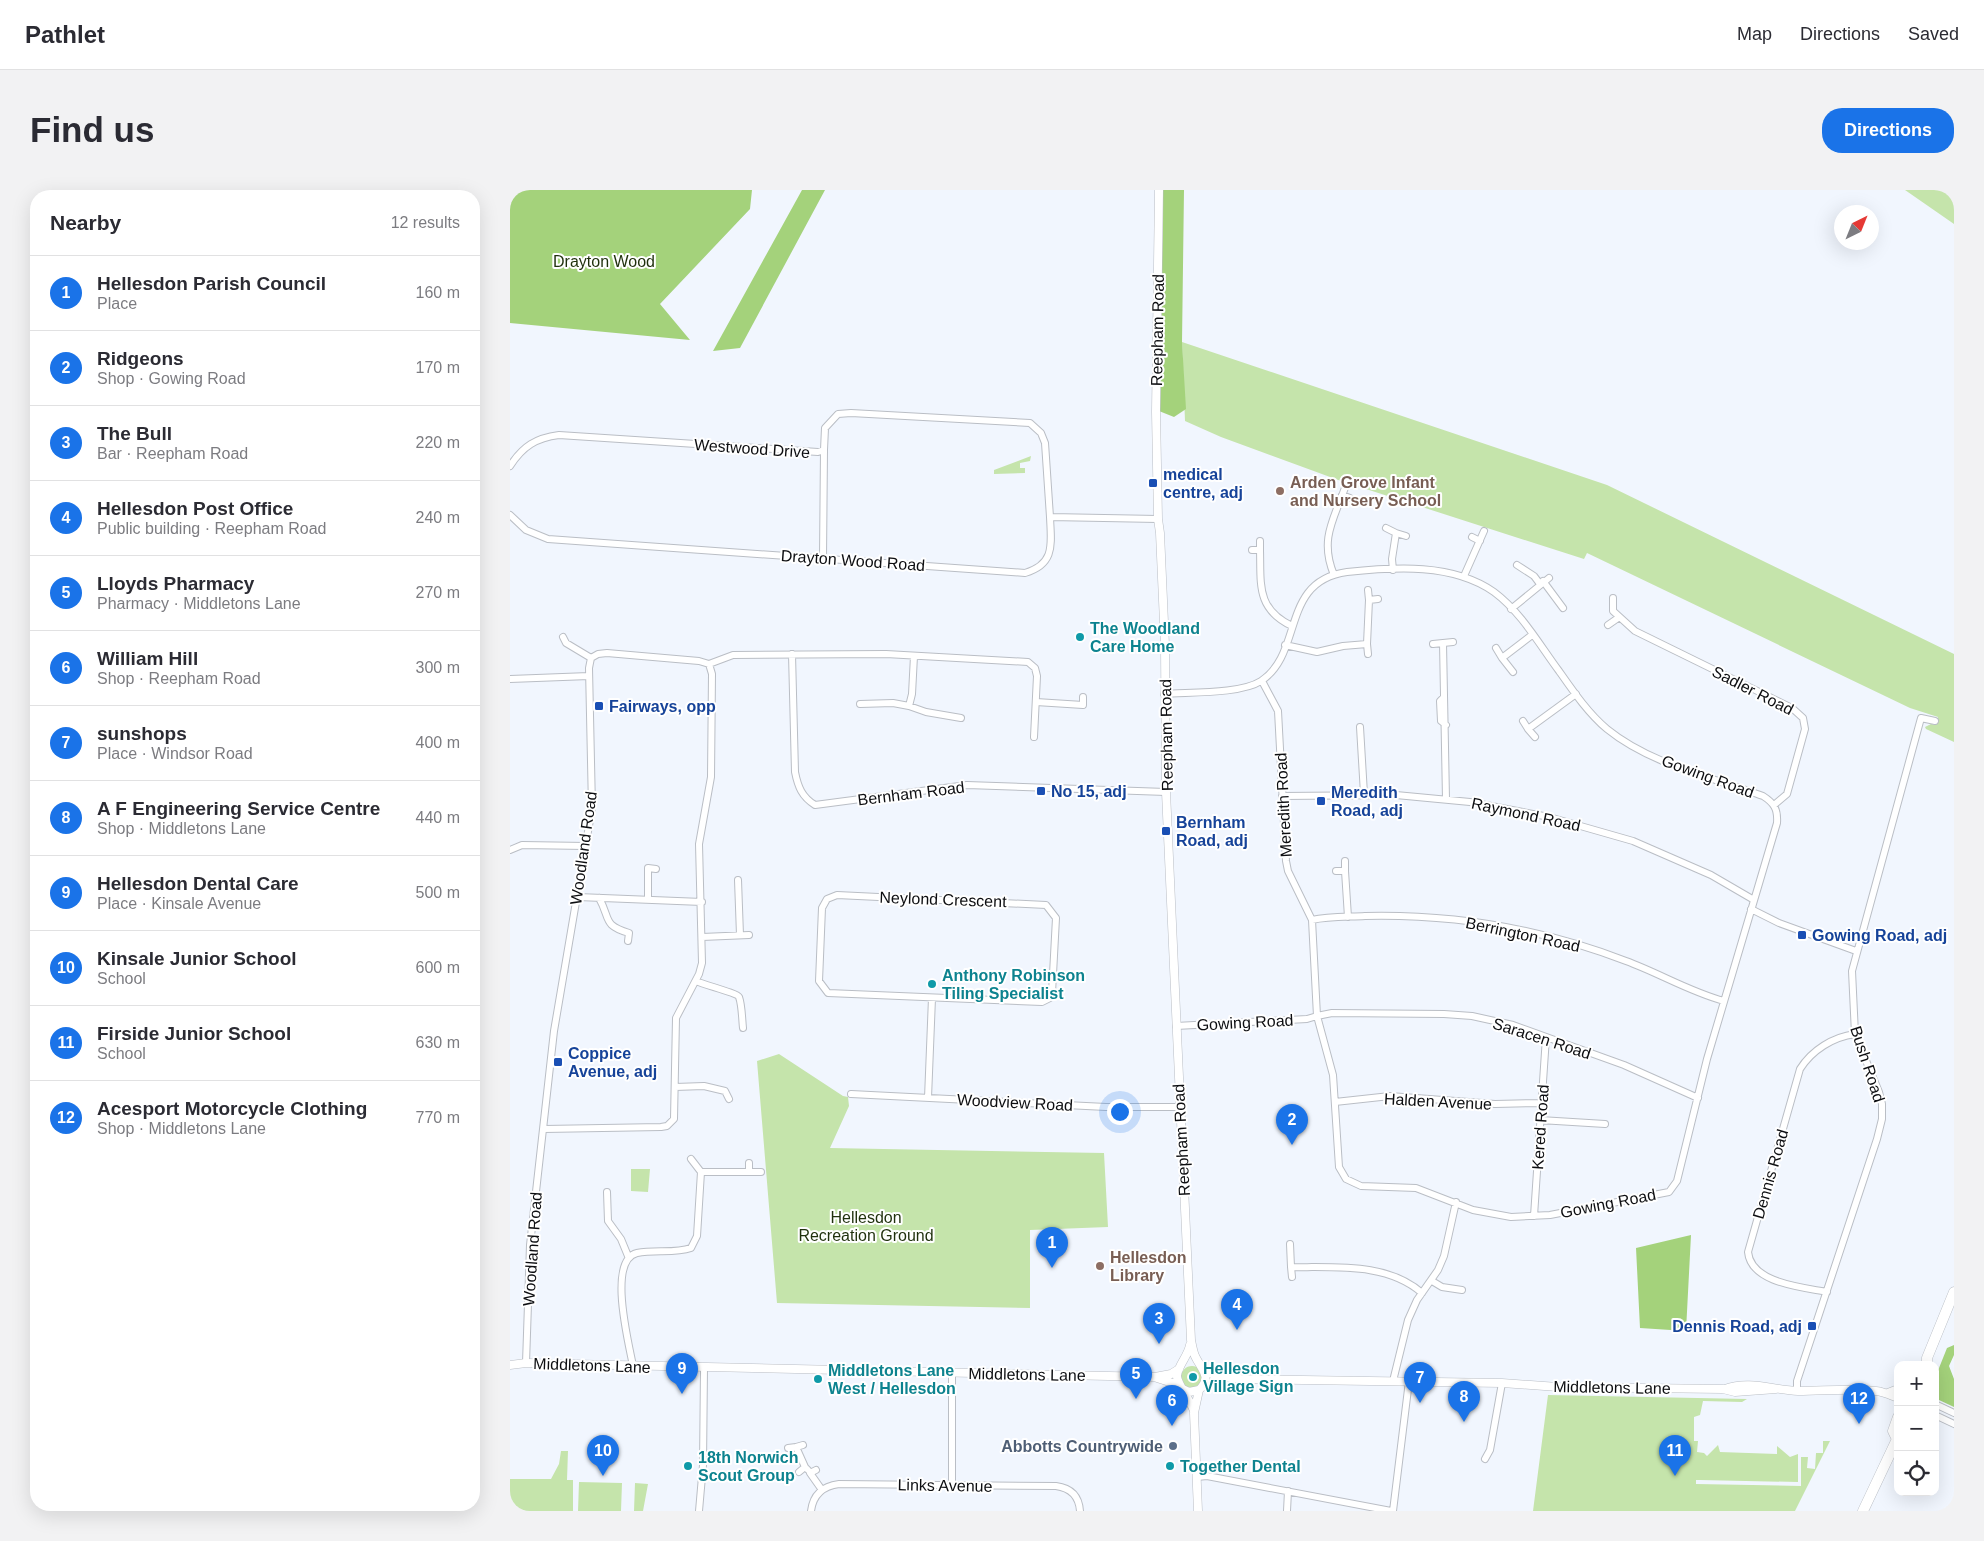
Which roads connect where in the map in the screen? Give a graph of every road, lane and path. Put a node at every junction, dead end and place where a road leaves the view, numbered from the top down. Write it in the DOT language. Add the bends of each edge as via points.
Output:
graph roads {
  1 [pos="1159,190"];
  2 [pos="824,450"];
  3 [pos="510,466"];
  4 [pos="1346,485"];
  5 [pos="1342,495"];
  6 [pos="1350,498"];
  7 [pos="510,516"];
  8 [pos="1050,517"];
  9 [pos="1158,519"];
  10 [pos="1386,528"];
  11 [pos="1484,531"];
  12 [pos="1396,533"];
  13 [pos="1406,536"];
  14 [pos="1472,537"];
  15 [pos="1260,541"];
  16 [pos="1480,541"];
  17 [pos="1252,550"];
  18 [pos="1260,550"];
  19 [pos="823,558"];
  20 [pos="1517,565"];
  21 [pos="1393,570"];
  22 [pos="1334,575"];
  23 [pos="1464,576"];
  24 [pos="1544,581"];
  25 [pos="1368,590"];
  26 [pos="1613,598"];
  27 [pos="1378,599"];
  28 [pos="1369,600"];
  29 [pos="1563,608"];
  30 [pos="1511,609"];
  31 [pos="1618,618"];
  32 [pos="1608,625"];
  33 [pos="1292,626"];
  34 [pos="1532,635"];
  35 [pos="563,637"];
  36 [pos="1453,642"];
  37 [pos="1443,643"];
  38 [pos="1367,644"];
  39 [pos="1433,644"];
  40 [pos="1285,645"];
  41 [pos="1496,648"];
  42 [pos="792,654"];
  43 [pos="1368,654"];
  44 [pos="914,656"];
  45 [pos="591,658"];
  46 [pos="1502,658"];
  47 [pos="709,664"];
  48 [pos="1513,672"];
  49 [pos="589,676"];
  50 [pos="510,679"];
  51 [pos="1262,681"];
  52 [pos="1164,694"];
  53 [pos="1576,694"];
  54 [pos="1083,697"];
  55 [pos="1036,702"];
  56 [pos="860,704"];
  57 [pos="909,706"];
  58 [pos="961,718"];
  59 [pos="1522,721"];
  60 [pos="1936,721"];
  61 [pos="1360,727"];
  62 [pos="1528,729"];
  63 [pos="1034,737"];
  64 [pos="1534,737"];
  65 [pos="1166,792"];
  66 [pos="1364,794"];
  67 [pos="1282,796"];
  68 [pos="1446,799"];
  69 [pos="1774,804"];
  70 [pos="586,846"];
  71 [pos="510,850"];
  72 [pos="1345,861"];
  73 [pos="639,868"];
  74 [pos="1346,870"];
  75 [pos="1336,871"];
  76 [pos="738,880"];
  77 [pos="578,897"];
  78 [pos="599,898"];
  79 [pos="648,900"];
  80 [pos="1754,900"];
  81 [pos="702,902"];
  82 [pos="1751,909"];
  83 [pos="1348,917"];
  84 [pos="1312,920"];
  85 [pos="740,935"];
  86 [pos="749,935"];
  87 [pos="702,937"];
  88 [pos="628,941"];
  89 [pos="1856,951"];
  90 [pos="696,980"];
  91 [pos="932,998"];
  92 [pos="1724,1001"];
  93 [pos="1317,1016"];
  94 [pos="1176,1026"];
  95 [pos="743,1028"];
  96 [pos="1855,1034"];
  97 [pos="1546,1037"];
  98 [pos="675,1087"];
  99 [pos="851,1094"];
  100 [pos="729,1098"];
  101 [pos="928,1098"];
  102 [pos="1698,1098"];
  103 [pos="1335,1102"];
  104 [pos="1541,1103"];
  105 [pos="1179,1107"];
  106 [pos="1540,1120"];
  107 [pos="1605,1124"];
  108 [pos="544,1128"];
  109 [pos="690,1159"];
  110 [pos="749,1163"];
  111 [pos="701,1172"];
  112 [pos="749,1172"];
  113 [pos="761,1172"];
  114 [pos="607,1192"];
  115 [pos="1456,1202"];
  116 [pos="1534,1216"];
  117 [pos="1290,1244"];
  118 [pos="628,1256"];
  119 [pos="1291,1267"];
  120 [pos="1292,1277"];
  121 [pos="1432,1281"];
  122 [pos="1462,1290"];
  123 [pos="1827,1292"];
  124 [pos="1954,1292"];
  125 [pos="1422,1293"];
  126 [pos="1191,1340"];
  127 [pos="1926,1361"];
  128 [pos="526,1363"];
  129 [pos="510,1365"];
  130 [pos="633,1366"];
  131 [pos="1202,1367"];
  132 [pos="704,1368"];
  133 [pos="1181,1368"];
  134 [pos="952,1374"];
  135 [pos="1155,1377"];
  136 [pos="1225,1378"];
  137 [pos="1393,1381"];
  138 [pos="1409,1381"];
  139 [pos="1502,1383"];
  140 [pos="1181,1387"];
  141 [pos="1202,1388"];
  142 [pos="1797,1391"];
  143 [pos="1894,1391"];
  144 [pos="1888,1393"];
  145 [pos="1894,1396"];
  146 [pos="1939,1406"];
  147 [pos="1954,1412"];
  148 [pos="1194,1413"];
  149 [pos="1939,1417"];
  150 [pos="1954,1424"];
  151 [pos="1894,1443"];
  152 [pos="788,1448"];
  153 [pos="1485,1459"];
  154 [pos="810,1470"];
  155 [pos="799,1472"];
  156 [pos="1197,1477"];
  157 [pos="952,1486"];
  158 [pos="822,1490"];
  159 [pos="1288,1491"];
  160 [pos="699,1511"];
  161 [pos="810,1511"];
  162 [pos="1080,1511"];
  163 [pos="1198,1511"];
  164 [pos="1287,1511"];
  165 [pos="1392,1511"];
  166 [pos="1862,1511"];
  1 -- 9 [label="street, Reepham Road"];
  2 -- 3 [label="street, Westwood Drive" via="559,435 542,437 529,444 518,452"];
  2 -- 8 [label="street, Westwood Drive" via="825,428 838,414 1030,423 1041,433 1045,444"];
  2 -- 19 [label="street"];
  4 -- 5 [label="street"];
  5 -- 6 [label="street"];
  5 -- 22 [label="street" via="1326,544"];
  7 -- 19 [label="street, Drayton Wood Road" via="526,530 548,539"];
  8 -- 9 [label="street"];
  8 -- 19 [label="street, Drayton Wood Road" via="1049,556 1040,569 1025,573"];
  9 -- 52 [label="street, Reepham Road" via="1165,644"];
  10 -- 12 [label="street"];
  11 -- 16 [label="street"];
  12 -- 13 [label="street"];
  12 -- 21 [label="street"];
  14 -- 16 [label="street"];
  15 -- 18 [label="street"];
  16 -- 23 [label="street"];
  17 -- 18 [label="street"];
  18 -- 33 [label="street" via="1265,604 1274,616"];
  20 -- 24 [label="street"];
  21 -- 22 [label="street, Gowing Road"];
  21 -- 23 [label="street, Gowing Road" via="1432,569"];
  22 -- 33 [label="street" via="1323,579 1307,594"];
  23 -- 30 [label="street, Gowing Road" via="1494,592"];
  24 -- 29 [label="street"];
  24 -- 30 [label="street"];
  25 -- 28 [label="street"];
  26 -- 31 [label="street" via="1611,605"];
  27 -- 28 [label="street"];
  28 -- 38 [label="street"];
  30 -- 34 [label="street, Gowing Road"];
  31 -- 32 [label="street"];
  31 -- 69 [label="street, Sadler Road" via="1635,631 1800,714 1805,729 1786,794"];
  33 -- 40 [label="street"];
  34 -- 46 [label="street"];
  34 -- 53 [label="street, Gowing Road"];
  35 -- 45 [label="street"];
  36 -- 37 [label="street"];
  37 -- 39 [label="street"];
  37 -- 68 [label="street" via="1445,697 1440,701 1441,721 1446,725"];
  38 -- 40 [label="street" via="1317,652"];
  38 -- 43 [label="street"];
  40 -- 51 [label="street" via="1277,663"];
  41 -- 46 [label="street"];
  42 -- 44 [label="street"];
  42 -- 47 [label="street" via="733,655"];
  42 -- 65 [label="street, Bernham Road" via="795,772 806,800 815,805 967,785"];
  44 -- 55 [label="street" via="1028,662 1035,668 1037,676"];
  44 -- 57 [label="street"];
  45 -- 47 [label="street" via="606,653"];
  45 -- 49 [label="street, Woodland Road"];
  46 -- 48 [label="street"];
  47 -- 81 [label="street" via="712,674 711,777 699,844"];
  49 -- 50 [label="street"];
  49 -- 70 [label="street, Woodland Road" via="592,808"];
  51 -- 52 [label="street" via="1236,690"];
  51 -- 67 [label="street, Meredith Road" via="1278,711"];
  52 -- 65 [label="street, Reepham Road"];
  53 -- 62 [label="street"];
  53 -- 69 [label="street, Gowing Road" via="1606,728 1640,750 1763,796"];
  54 -- 55 [label="street" via="1083,705"];
  55 -- 63 [label="street"];
  56 -- 57 [label="street"];
  57 -- 58 [label="street"];
  59 -- 62 [label="street"];
  60 -- 89 [label="street, Bush Road" via="1921,718"];
  61 -- 66 [label="street"];
  62 -- 64 [label="street"];
  65 -- 94 [label="street, Reepham Road"];
  66 -- 67 [label="street, Raymond Road"];
  66 -- 68 [label="street, Raymond Road"];
  67 -- 84 [label="street, Meredith Road" via="1288,871"];
  68 -- 80 [label="street, Raymond Road" via="1507,808 1633,841 1711,875"];
  69 -- 80 [label="street, Gowing Road" via="1777,823"];
  70 -- 71 [label="street" via="522,845"];
  70 -- 77 [label="street, Woodland Road"];
  72 -- 74 [label="street"];
  73 -- 79 [label="street" via="652,868"];
  74 -- 75 [label="street"];
  74 -- 83 [label="street"];
  76 -- 85 [label="street"];
  77 -- 78 [label="street"];
  77 -- 108 [label="street, Woodland Road" via="558,1001"];
  78 -- 79 [label="street"];
  78 -- 88 [label="street" via="609,924 613,929 629,934"];
  79 -- 81 [label="street"];
  80 -- 82 [label="street, Gowing Road"];
  81 -- 87 [label="street"];
  82 -- 89 [label="street" via="1779,923"];
  82 -- 92 [label="street, Gowing Road"];
  83 -- 84 [label="street, Berrington Road"];
  83 -- 92 [label="street, Berrington Road" via="1447,919 1540,934 1627,961"];
  84 -- 93 [label="street, Meredith Road"];
  85 -- 86 [label="street"];
  85 -- 87 [label="street"];
  87 -- 90 [label="street" via="702,969"];
  89 -- 96 [label="street, Bush Road" via="1852,971"];
  90 -- 95 [label="street" via="739,996"];
  90 -- 98 [label="street" via="676,1018"];
  91 -- 91 [label="street, Neylond Crescent" via="833,995 824,990 819,981 822,908 826,899 837,895 1040,902 1055,913 1054,988 1050,998 1045,1001"];
  91 -- 101 [label="street"];
  92 -- 102 [label="street, Gowing Road"];
  93 -- 94 [label="street, Gowing Road"];
  93 -- 97 [label="street, Saracen Road" via="1332,1013 1463,1016 1513,1025"];
  93 -- 103 [label="street, Gowing Road" via="1330,1058"];
  94 -- 105 [label="street, Reepham Road"];
  96 -- 123 [label="street, Bush Road" via="1879,1092 1882,1119"];
  96 -- 123 [label="street, Dennis Road" via="1822,1047 1800,1069 1748,1252 1749,1262 1763,1276"];
  97 -- 102 [label="street, Saracen Road" via="1624,1065"];
  97 -- 104 [label="street, Kered Road"];
  98 -- 100 [label="street" via="727,1089"];
  98 -- 108 [label="street" via="676,1114 667,1126"];
  99 -- 101 [label="street, Woodview Road"];
  101 -- 105 [label="street, Woodview Road" via="1106,1107"];
  102 -- 116 [label="street, Gowing Road" via="1677,1181 1669,1192"];
  103 -- 104 [label="street, Halden Avenue" via="1390,1096 1495,1104"];
  103 -- 115 [label="street, Gowing Road" via="1337,1157 1340,1172 1346,1179 1361,1186 1416,1188"];
  104 -- 106 [label="street, Kered Road"];
  105 -- 126 [label="street, Reepham Road"];
  106 -- 107 [label="street"];
  106 -- 116 [label="street, Kered Road"];
  108 -- 128 [label="street, Woodland Road" via="530,1245"];
  109 -- 111 [label="street"];
  110 -- 112 [label="street"];
  111 -- 112 [label="street"];
  111 -- 118 [label="street" via="697,1236 691,1248"];
  112 -- 113 [label="street"];
  114 -- 118 [label="street" via="608,1221"];
  115 -- 116 [label="street, Gowing Road" via="1492,1214"];
  115 -- 121 [label="street" via="1444,1256"];
  117 -- 119 [label="street"];
  118 -- 130 [label="street" via="624,1264 621,1308"];
  119 -- 120 [label="street"];
  119 -- 125 [label="street" via="1373,1270"];
  121 -- 122 [label="street" via="1442,1287"];
  121 -- 125 [label="street"];
  123 -- 142 [label="street, Bush Road"];
  124 -- 127 [label="highway"];
  125 -- 137 [label="street" via="1408,1320"];
  126 -- 131 [label="street, Reepham Road" via="1194,1355"];
  126 -- 133 [label="street, Reepham Road"];
  128 -- 129 [label="street, Middletons Lane"];
  128 -- 130 [label="street, Middletons Lane"];
  130 -- 132 [label="street, Middletons Lane"];
  131 -- 133 [label="street" via="1190,1362"];
  131 -- 136 [label="street, Middletons Lane"];
  131 -- 141 [label="street, Reepham Road" via="1206,1380"];
  132 -- 134 [label="street, Middletons Lane"];
  132 -- 160 [label="street" via="704,1465"];
  133 -- 135 [label="street, Middletons Lane"];
  133 -- 140 [label="street, Reepham Road" via="1177,1375"];
  134 -- 135 [label="street, Middletons Lane"];
  134 -- 157 [label="street"];
  135 -- 140 [label="street, Middletons Lane"];
  136 -- 137 [label="street, Middletons Lane"];
  136 -- 141 [label="street, Middletons Lane"];
  137 -- 138 [label="street, Middletons Lane"];
  138 -- 139 [label="street, Middletons Lane"];
  138 -- 165 [label="street"];
  139 -- 142 [label="street, Middletons Lane" via="1723,1389 1735,1392"];
  139 -- 153 [label="street" via="1490,1450"];
  140 -- 141 [label="street" via="1189,1392"];
  140 -- 148 [label="street, Reepham Road"];
  141 -- 148 [label="street, Reepham Road"];
  142 -- 144 [label="street, Middletons Lane" via="1868,1390"];
  143 -- 144 [label="street, Middletons Lane"];
  144 -- 145 [label="street, Middletons Lane"];
  146 -- 147 [label="street"];
  148 -- 156 [label="street, Reepham Road"];
  149 -- 150 [label="street"];
  151 -- 166 [label="highway"];
  152 -- 154 [label="street" via="800,1446"];
  154 -- 155 [label="street"];
  154 -- 158 [label="street"];
  156 -- 159 [label="street" via="1207,1476"];
  156 -- 163 [label="street, Reepham Road"];
  157 -- 158 [label="street, Links Avenue" via="839,1484"];
  157 -- 162 [label="street, Links Avenue" via="1064,1487 1076,1496"];
  158 -- 161 [label="street"];
  159 -- 164 [label="street"];
  159 -- 165 [label="street"];
}
